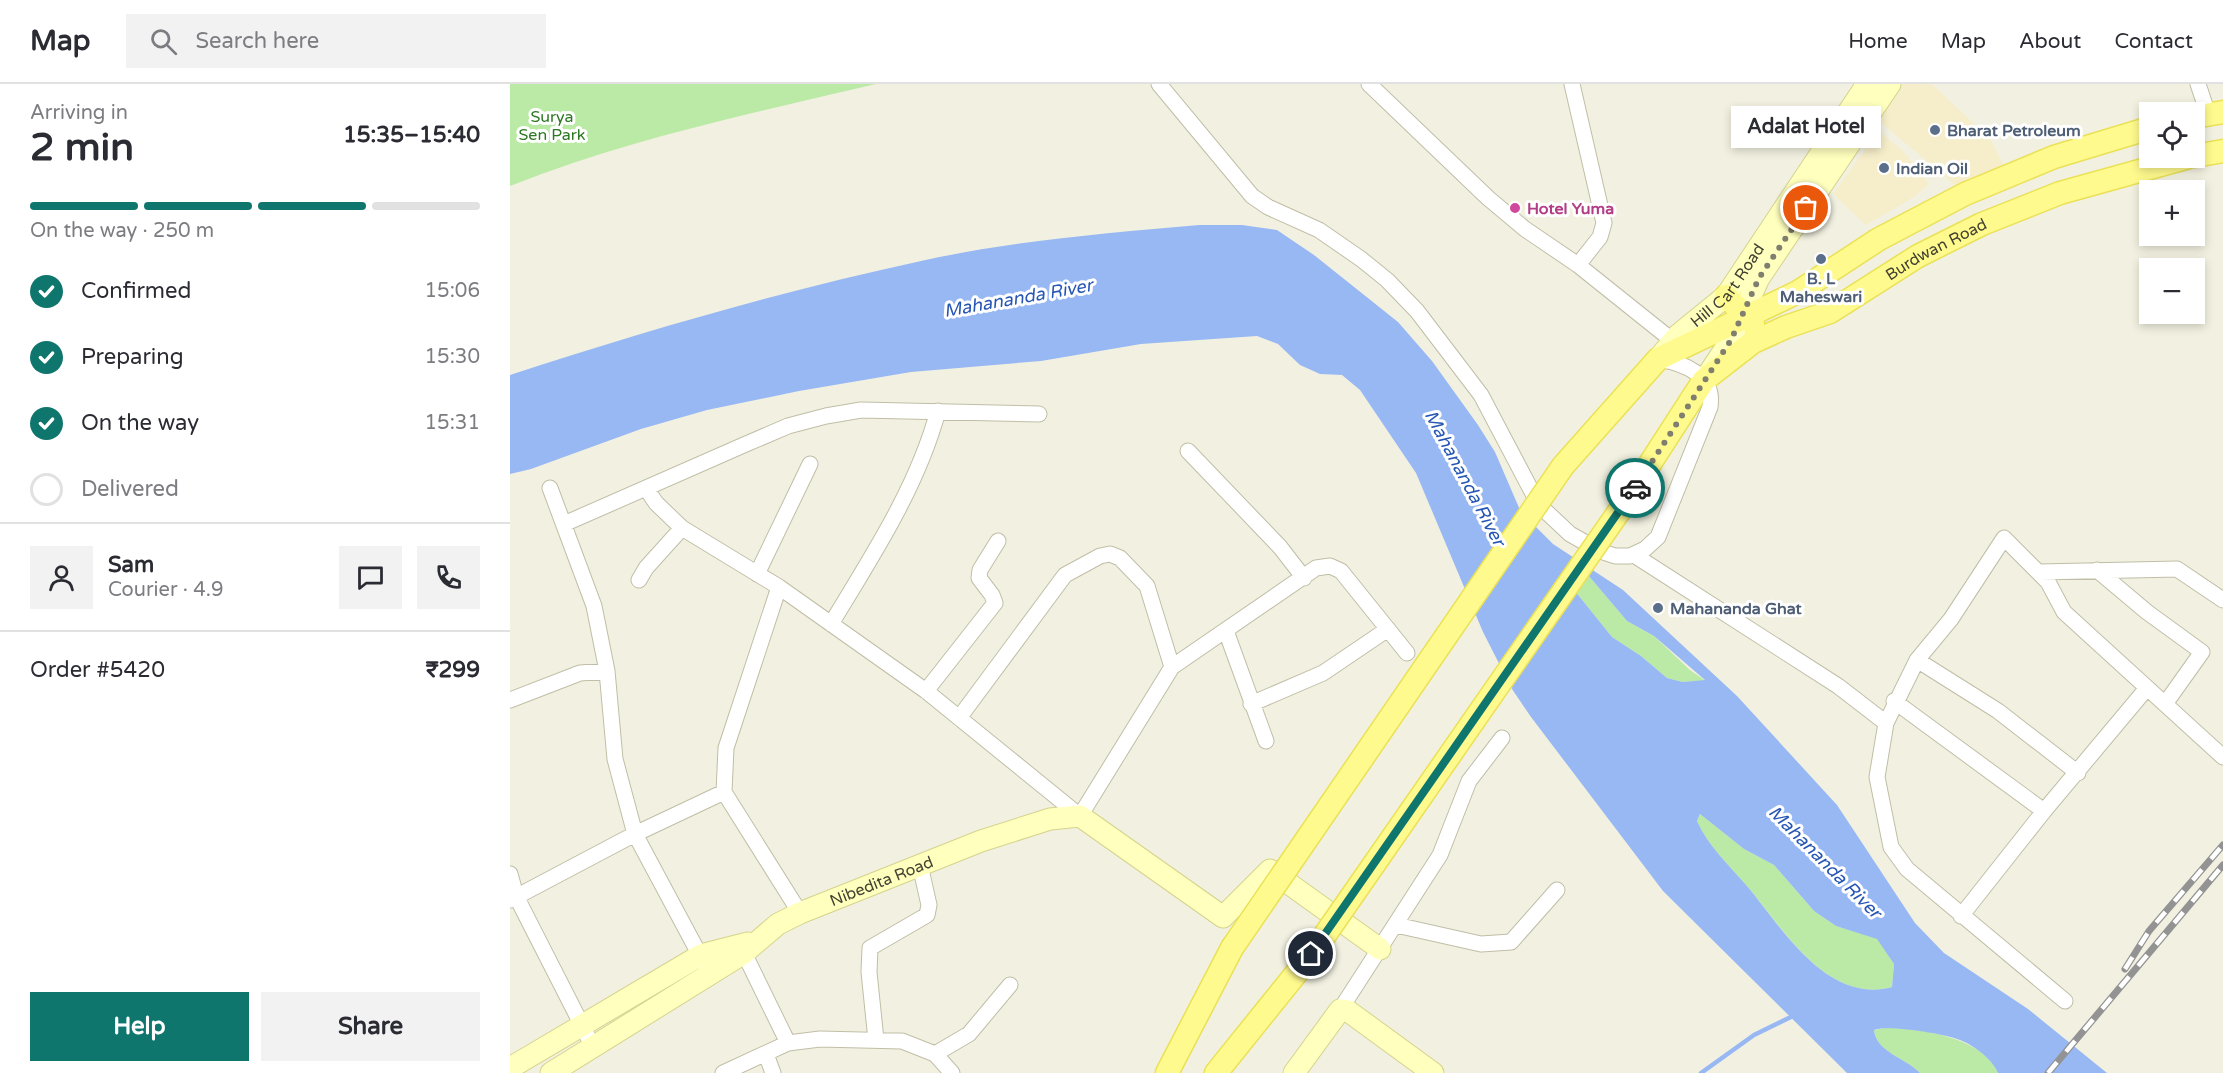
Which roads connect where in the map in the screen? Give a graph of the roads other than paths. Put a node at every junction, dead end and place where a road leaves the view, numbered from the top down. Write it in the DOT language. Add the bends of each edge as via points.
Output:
graph roads {
  1 [pos="1159,84"];
  2 [pos="1369,84"];
  3 [pos="1572,84"];
  4 [pos="1867,84"];
  5 [pos="1890,84"];
  6 [pos="2198,84"];
  7 [pos="2209,114"];
  8 [pos="2139,131"];
  9 [pos="2223,151"];
  10 [pos="2205,154"];
  11 [pos="2146,168"];
  12 [pos="1578,265"];
  13 [pos="1726,296"];
  14 [pos="1743,317"];
  15 [pos="1770,334"];
  16 [pos="1673,341"];
  17 [pos="1658,359"];
  18 [pos="1704,380"];
  19 [pos="938,411"];
  20 [pos="1039,414"];
  21 [pos="1188,451"];
  22 [pos="810,464"];
  23 [pos="646,488"];
  24 [pos="550,489"];
  25 [pos="564,524"];
  26 [pos="682,528"];
  27 [pos="998,541"];
  28 [pos="1634,555"];
  29 [pos="2097,570"];
  30 [pos="2039,572"];
  31 [pos="757,574"];
  32 [pos="1304,578"];
  33 [pos="639,580"];
  34 [pos="779,587"];
  35 [pos="2223,600"];
  36 [pos="831,624"];
  37 [pos="1388,629"];
  38 [pos="1226,631"];
  39 [pos="1407,653"];
  40 [pos="1917,660"];
  41 [pos="1172,667"];
  42 [pos="607,671"];
  43 [pos="2147,688"];
  44 [pos="926,691"];
  45 [pos="510,700"];
  46 [pos="1894,701"];
  47 [pos="1251,704"];
  48 [pos="2165,704"];
  49 [pos="959,718"];
  50 [pos="1886,723"];
  51 [pos="1502,738"];
  52 [pos="1266,741"];
  53 [pos="2223,757"];
  54 [pos="2078,773"];
  55 [pos="724,792"];
  56 [pos="2044,811"];
  57 [pos="1080,816"];
  58 [pos="635,834"];
  59 [pos="920,865"];
  60 [pos="510,874"];
  61 [pos="1557,890"];
  62 [pos="513,898"];
  63 [pos="800,913"];
  64 [pos="1961,916"];
  65 [pos="1396,925"];
  66 [pos="751,947"];
  67 [pos="1380,949"];
  68 [pos="705,965"];
  69 [pos="1010,985"];
  70 [pos="2065,1001"];
  71 [pos="1340,1010"];
  72 [pos="582,1026"];
  73 [pos="876,1040"];
  74 [pos="788,1043"];
  75 [pos="593,1047"];
  76 [pos="766,1054"];
  77 [pos="935,1054"];
  78 [pos="510,1068"];
  79 [pos="551,1073"];
  80 [pos="723,1073"];
  81 [pos="773,1073"];
  82 [pos="952,1073"];
  83 [pos="1167,1073"];
  84 [pos="1216,1073"];
  85 [pos="1294,1073"];
  86 [pos="1433,1073"];
  1 -- 28 [label="street" via="1252,196 1319,230 1348,250 1387,280 1417,311 1481,395 1533,496 1548,514 1570,534 1600,551 1615,556"];
  2 -- 12 [label="street" via="1488,198"];
  3 -- 12 [label="street" via="1604,223 1600,237"];
  4 -- 13 [label="street, Hill Cart Road"];
  5 -- 14 [label="street, Hill Cart Road" via="1759,278"];
  6 -- 7 [label="street"];
  8 -- 14 [label="main road" via="2054,157 1965,194 1880,239 1798,292"];
  9 -- 10 [label="main road"];
  11 -- 15 [label="main road, Burdwan Road" via="2014,210 1918,256 1830,312"];
  12 -- 16 [label="street"];
  13 -- 14 [label="main road"];
  13 -- 16 [label="street, Hill Cart Road"];
  14 -- 15 [label="main road"];
  14 -- 17 [label="main road, Hill Cart Road"];
  14 -- 18 [label="street, Hill Cart Road"];
  15 -- 18 [label="main road, Burdwan Road" via="1735,354"];
  16 -- 17 [label="street, Hill Cart Road"];
  17 -- 18 [label="street" via="1686,366"];
  17 -- 83 [label="main road, Hill Cart Road, bridge" via="1563,466 1232,948"];
  18 -- 28 [label="street" via="1710,407 1681,486 1658,537"];
  18 -- 84 [label="main road, Hill Cart Road, bridge" via="1620,510 1311,954"];
  19 -- 20 [label="street"];
  19 -- 23 [label="street" via="861,410 816,419 756,439"];
  19 -- 36 [label="street" via="929,444 896,514"];
  21 -- 32 [label="street" via="1280,547"];
  22 -- 31 [label="street"];
  23 -- 25 [label="street"];
  23 -- 26 [label="street"];
  24 -- 25 [label="street"];
  25 -- 42 [label="street" via="594,606"];
  26 -- 31 [label="street"];
  26 -- 33 [label="street"];
  27 -- 44 [label="street" via="979,578 995,603"];
  28 -- 50 [label="street" via="1838,686"];
  29 -- 30 [label="street"];
  29 -- 35 [label="street" via="2177,569"];
  29 -- 48 [label="street" via="2202,652"];
  30 -- 40 [label="street" via="2004,538 1951,619"];
  30 -- 43 [label="street" via="2064,612"];
  31 -- 34 [label="street"];
  32 -- 37 [label="street" via="1316,568 1330,566 1341,571"];
  32 -- 38 [label="street"];
  34 -- 36 [label="street"];
  34 -- 55 [label="street" via="726,748"];
  36 -- 44 [label="street"];
  37 -- 39 [label="street"];
  37 -- 47 [label="street" via="1323,673"];
  38 -- 41 [label="street"];
  38 -- 47 [label="street"];
  40 -- 46 [label="street"];
  40 -- 54 [label="street" via="1998,711"];
  41 -- 49 [label="street" via="1148,586 1120,558 1100,556 1065,575"];
  41 -- 57 [label="street"];
  42 -- 45 [label="street" via="580,673"];
  42 -- 58 [label="street" via="615,759"];
  43 -- 48 [label="street"];
  43 -- 54 [label="street"];
  44 -- 49 [label="street"];
  46 -- 50 [label="street"];
  46 -- 56 [label="street"];
  47 -- 52 [label="street"];
  48 -- 53 [label="street"];
  49 -- 57 [label="street"];
  50 -- 64 [label="street" via="1876,777 1891,847 1907,869"];
  51 -- 65 [label="street" via="1469,781 1440,855"];
  54 -- 56 [label="street"];
  55 -- 58 [label="street"];
  55 -- 63 [label="street"];
  56 -- 64 [label="street"];
  57 -- 59 [label="street, Nibedita Road" via="1050,819"];
  57 -- 67 [label="street" via="1223,918 1270,870"];
  58 -- 62 [label="street"];
  58 -- 68 [label="street"];
  59 -- 63 [label="street, Nibedita Road"];
  59 -- 73 [label="street" via="929,905 927,915 870,948"];
  60 -- 62 [label="street"];
  61 -- 65 [label="street" via="1511,942 1481,944"];
  62 -- 72 [label="street"];
  63 -- 66 [label="street, Nibedita Road" via="778,924"];
  64 -- 70 [label="street"];
  65 -- 67 [label="street"];
  66 -- 68 [label="street"];
  66 -- 74 [label="street"];
  67 -- 71 [label="street"];
  68 -- 72 [label="street" via="650,983"];
  68 -- 75 [label="street"];
  69 -- 77 [label="street" via="969,1034"];
  71 -- 85 [label="street"];
  71 -- 86 [label="street" via="1348,1011"];
  72 -- 75 [label="street"];
  72 -- 78 [label="street"];
  73 -- 74 [label="street"];
  73 -- 77 [label="street" via="902,1041"];
  74 -- 76 [label="street"];
  75 -- 79 [label="street"];
  76 -- 80 [label="street"];
  76 -- 81 [label="street"];
  77 -- 82 [label="street"];
}
